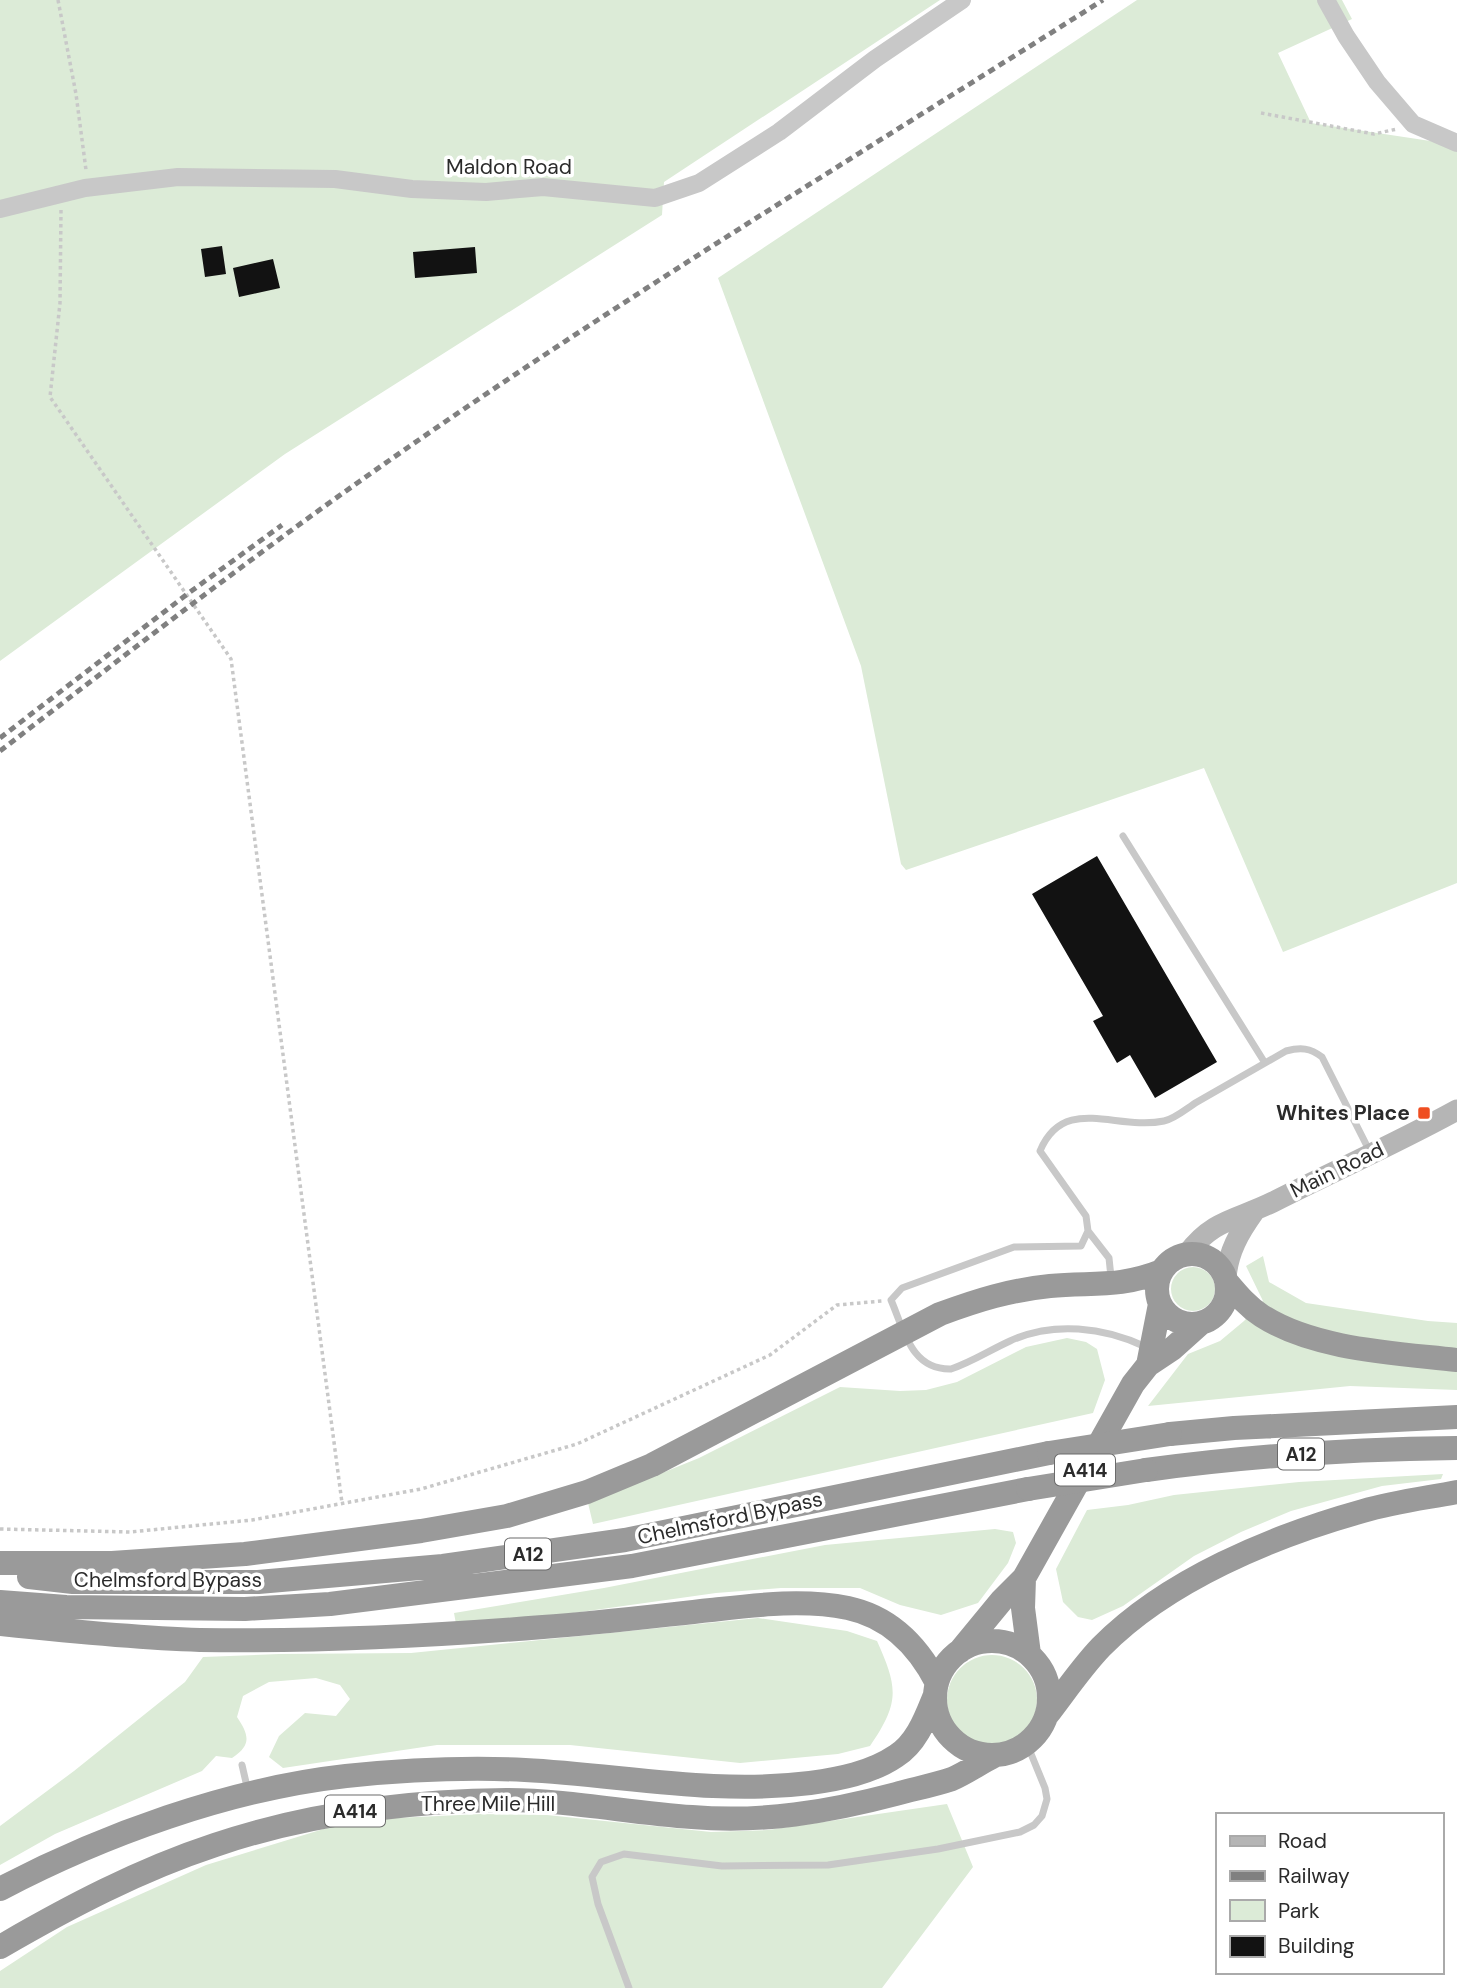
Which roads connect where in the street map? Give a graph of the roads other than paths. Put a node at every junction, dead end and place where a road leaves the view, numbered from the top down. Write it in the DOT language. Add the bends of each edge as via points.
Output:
graph roads {
  1 [pos="962,0"];
  2 [pos="1326,0"];
  3 [pos="1457,143"];
  4 [pos="0,209"];
  5 [pos="1123,836"];
  6 [pos="1265,1063"];
  7 [pos="1457,1110"];
  8 [pos="1371,1153"];
  9 [pos="1254,1212"];
  10 [pos="1088,1231"];
  11 [pos="1187,1254"];
  12 [pos="1161,1271"];
  13 [pos="1227,1280"];
  14 [pos="1113,1284"];
  15 [pos="1160,1304"];
  16 [pos="1201,1323"];
  17 [pos="905,1332"];
  18 [pos="1153,1356"];
  19 [pos="1457,1360"];
  20 [pos="1457,1418"];
  21 [pos="1457,1448"];
  22 [pos="1457,1492"];
  23 [pos="0,1563"];
  24 [pos="0,1574"];
  25 [pos="1024,1578"];
  26 [pos="0,1602"];
  27 [pos="0,1624"];
  28 [pos="960,1651"];
  29 [pos="1029,1654"];
  30 [pos="936,1689"];
  31 [pos="1048,1714"];
  32 [pos="1027,1744"];
  33 [pos="994,1756"];
  34 [pos="242,1765"];
  35 [pos="249,1795"];
  36 [pos="0,1889"];
  37 [pos="0,1947"];
  38 [pos="629,1988"];
  1 -- 4 [label="street, Maldon Road" via="779,132 699,183 655,198 542,187 474,191 335,179 178,177 89,187"];
  2 -- 3 [label="street" via="1377,82 1413,124"];
  5 -- 6 [label="lane"];
  6 -- 8 [label="lane" via="1299,1047 1322,1057"];
  6 -- 10 [label="lane" via="1167,1121 1073,1118 1047,1134 1040,1151 1086,1216"];
  7 -- 8 [label="main road, Main Road"];
  8 -- 9 [label="main road, Main Road"];
  9 -- 11 [label="main road, Main Road" via="1215,1226"];
  9 -- 13 [label="main road" via="1232,1249"];
  10 -- 14 [label="lane" via="1109,1258"];
  10 -- 17 [label="lane" via="1081,1246 1014,1247 902,1288 891,1300"];
  11 -- 12 [label="highway"];
  11 -- 13 [label="highway" via="1213,1260"];
  12 -- 14 [label="highway, A12"];
  12 -- 15 [label="highway"];
  13 -- 16 [label="highway" via="1224,1306"];
  13 -- 19 [label="highway" via="1263,1317 1300,1333 1373,1350"];
  14 -- 17 [label="highway, A12" via="1050,1286 986,1296"];
  15 -- 16 [label="highway" via="1175,1320"];
  15 -- 18 [label="highway, A414"];
  16 -- 18 [label="highway, A414"];
  17 -- 18 [label="lane" via="918,1358 940,1369 951,1369 1012,1339 1054,1328 1111,1333"];
  17 -- 23 [label="highway, A12" via="652,1465 587,1492 507,1516 245,1554 112,1563"];
  18 -- 25 [label="highway, A414"];
  20 -- 24 [label="highway, Chelmsford Bypass / A12, bridge" via="1170,1434 1049,1453 625,1540 443,1566 258,1581 73,1582"];
  21 -- 26 [label="highway, Chelmsford Bypass / A12, bridge" via="1219,1460 1146,1470 632,1566 330,1604 245,1609"];
  22 -- 31 [label="highway" via="1365,1510 1279,1537 1202,1575 1145,1610 1101,1647"];
  25 -- 28 [label="highway, A414"];
  25 -- 29 [label="highway, A414"];
  27 -- 30 [label="highway" via="200,1640 422,1636 793,1603 847,1608 886,1623 924,1659"];
  28 -- 29 [label="highway" via="987,1641 1017,1646"];
  28 -- 30 [label="highway" via="948,1662"];
  29 -- 31 [label="highway" via="1046,1677"];
  30 -- 33 [label="highway" via="937,1717 948,1736 970,1752"];
  30 -- 35 [label="highway, Three Mile Hill / A414" via="923,1723 899,1755 882,1765 823,1781 705,1787 523,1770 404,1770"];
  31 -- 32 [label="highway"];
  32 -- 33 [label="highway"];
  32 -- 38 [label="lane" via="1047,1799 1042,1816 1020,1832 828,1865 722,1866 624,1854 601,1862 592,1877"];
  33 -- 37 [label="highway, Three Mile Hill / A414" via="953,1778 915,1789 774,1819 688,1817 509,1800 429,1803 320,1817 215,1844 137,1874"];
  34 -- 35 [label="lane"];
  35 -- 36 [label="highway, Three Mile Hill / A414" via="115,1836"];
}
